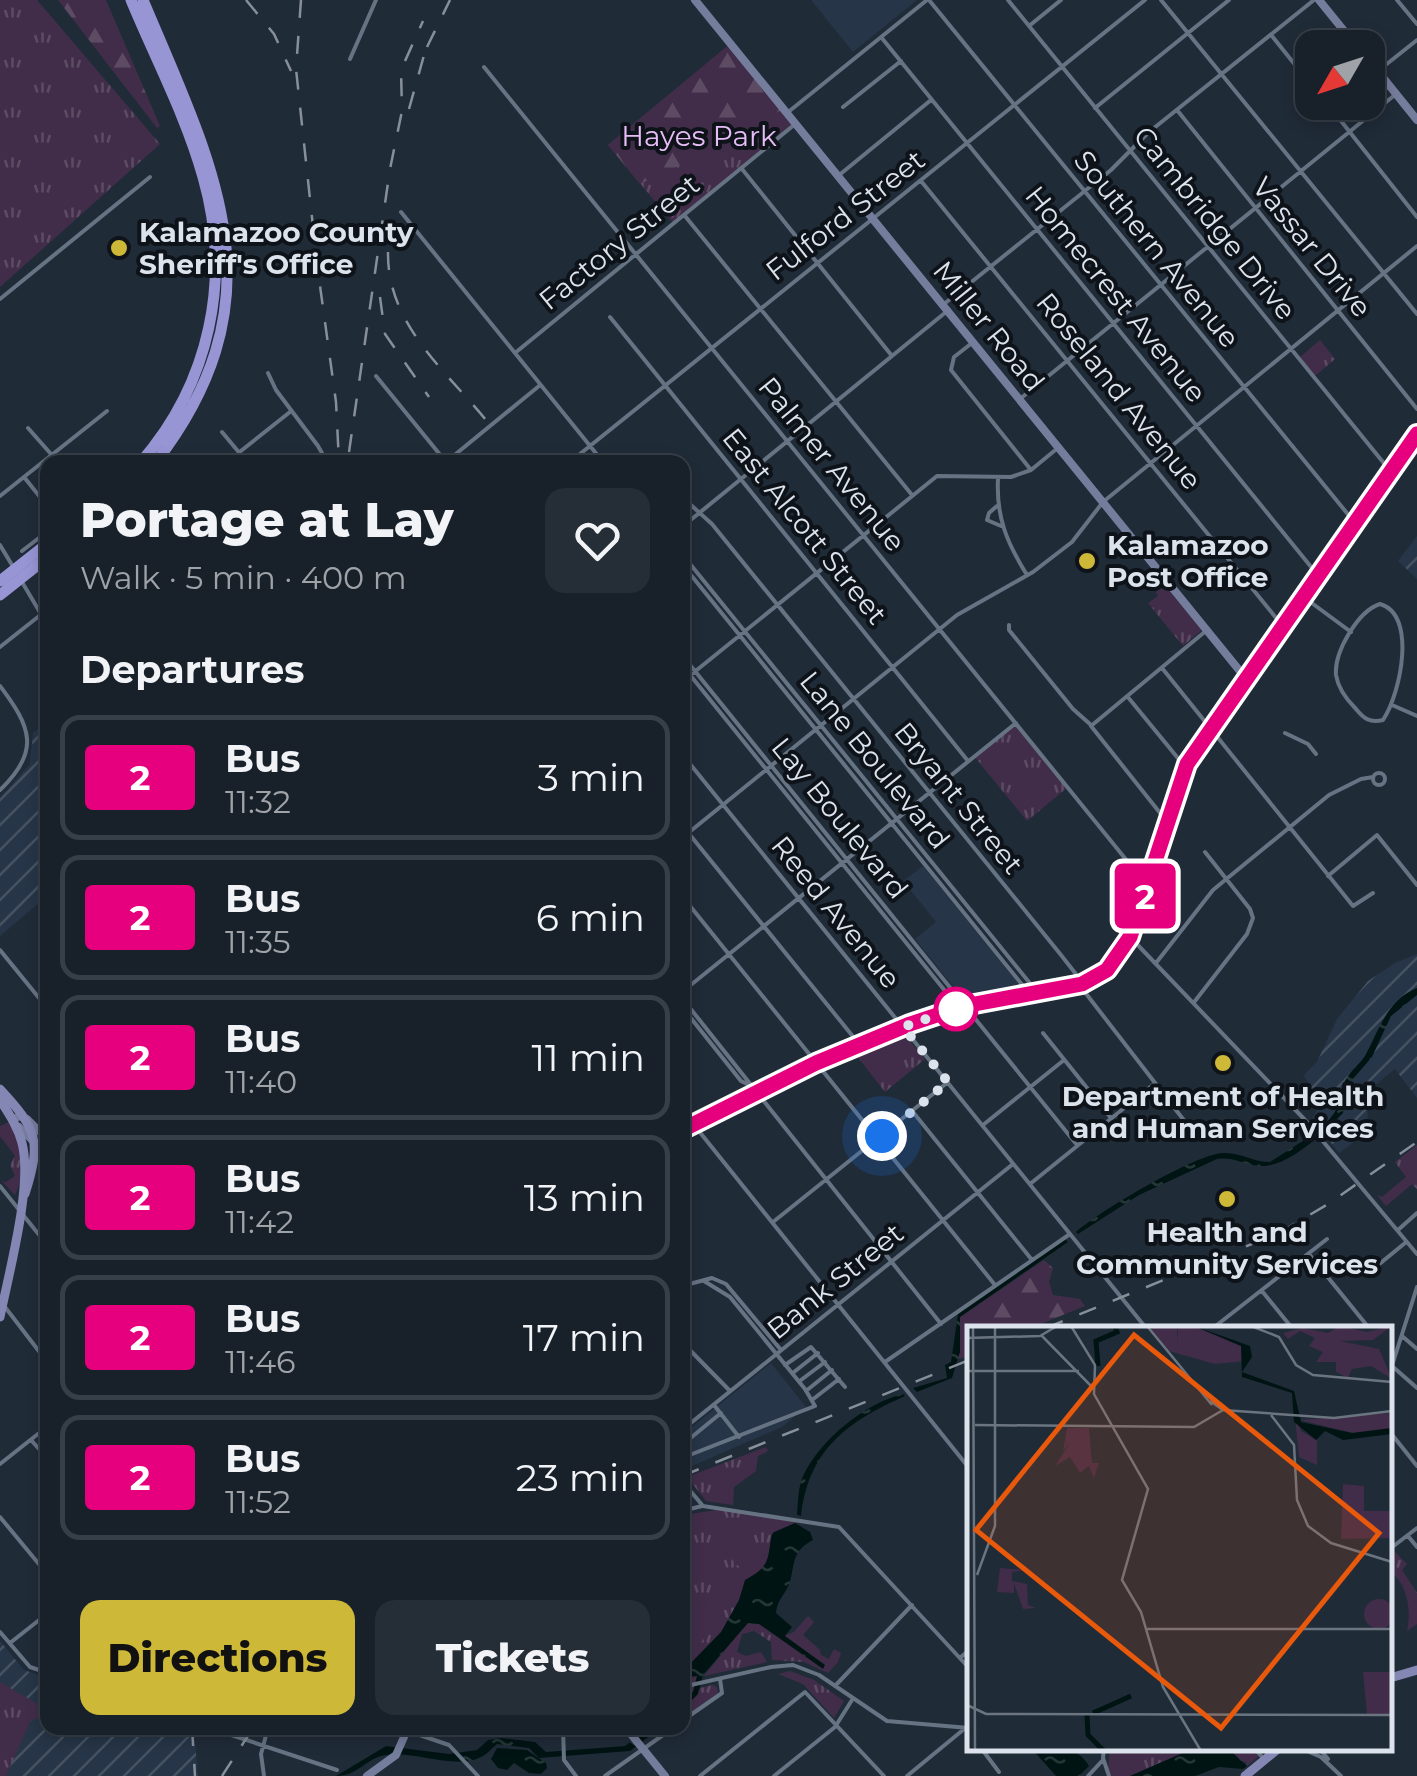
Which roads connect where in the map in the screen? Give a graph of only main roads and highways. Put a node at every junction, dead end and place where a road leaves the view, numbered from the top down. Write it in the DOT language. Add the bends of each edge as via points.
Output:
graph roads {
  1 [pos="131,0"];
  2 [pos="143,0"];
  3 [pos="146,455"];
  4 [pos="161,455"];
  5 [pos="40,551"];
  6 [pos="40,559"];
  7 [pos="17,574"];
  8 [pos="0,584"];
  9 [pos="0,595"];
  10 [pos="0,1090"];
  11 [pos="0,1100"];
  12 [pos="20,1211"];
  13 [pos="1,1303"];
  14 [pos="0,1317"];
  15 [pos="1417,1670"];
  16 [pos="1392,1677"];
  17 [pos="1276,1751"];
  18 [pos="1245,1776"];
  1 -- 3 [label="highway" via="200,165 216,254 214,305 198,366 179,409"];
  2 -- 4 [label="highway" via="214,174 228,261 212,362"];
  5 -- 7 [label="highway"];
  6 -- 7 [label="highway"];
  7 -- 8 [label="highway"];
  7 -- 9 [label="highway"];
  10 -- 12 [label="main road" via="27,1119 36,1144"];
  11 -- 12 [label="main road" via="24,1154"];
  12 -- 13 [label="main road"];
  13 -- 14 [label="main road"];
  15 -- 16 [label="main road"];
  17 -- 18 [label="main road"];
}
